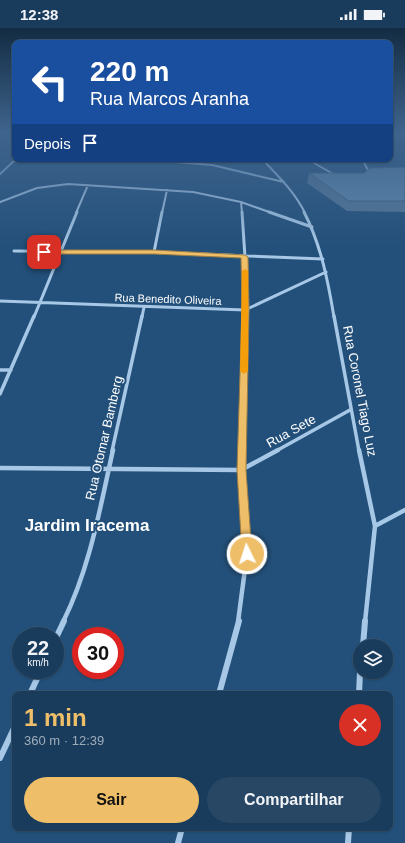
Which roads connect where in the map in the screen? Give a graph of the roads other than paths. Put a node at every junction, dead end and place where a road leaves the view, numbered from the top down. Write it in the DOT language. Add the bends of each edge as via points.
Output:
graph roads {
  1 [pos="233,170"];
  2 [pos="273,170"];
  3 [pos="325,170"];
  4 [pos="368,170"];
  5 [pos="366,175"];
  6 [pos="339,176"];
  7 [pos="284,182"];
  8 [pos="88,185"];
  9 [pos="167,190"];
  10 [pos="0,202"];
  11 [pos="241,202"];
  12 [pos="312,226"];
  13 [pos="14,251"];
  14 [pos="60,252"];
  15 [pos="154,252"];
  16 [pos="245,257"];
  17 [pos="323,260"];
  18 [pos="326,272"];
  19 [pos="0,300"];
  20 [pos="41,303"];
  21 [pos="144,307"];
  22 [pos="245,310"];
  23 [pos="0,370"];
  24 [pos="11,370"];
  25 [pos="0,394"];
  26 [pos="350,410"];
  27 [pos="0,468"];
  28 [pos="109,469"];
  29 [pos="241,470"];
  30 [pos="405,510"];
  31 [pos="375,526"];
  32 [pos="61,627"];
  33 [pos="364,639"];
  34 [pos="37,679"];
  35 [pos="360,679"];
  36 [pos="31,691"];
  37 [pos="220,691"];
  38 [pos="359,691"];
  39 [pos="12,732"];
  40 [pos="0,758"];
  41 [pos="181,831"];
  42 [pos="349,831"];
  43 [pos="178,843"];
  44 [pos="348,843"];
  1 -- 7 [label="street"];
  2 -- 7 [label="street, Rua Coronel Tiago Luz"];
  3 -- 6 [label="street"];
  4 -- 5 [label="street"];
  7 -- 12 [label="street, Rua Coronel Tiago Luz" via="300,203"];
  8 -- 9 [label="street"];
  8 -- 10 [label="street" via="68,184 37,188"];
  8 -- 14 [label="street"];
  9 -- 11 [label="street" via="210,194"];
  9 -- 15 [label="street"];
  11 -- 12 [label="street"];
  11 -- 16 [label="street"];
  12 -- 17 [label="street, Rua Coronel Tiago Luz"];
  13 -- 14 [label="street"];
  14 -- 15 [label="street"];
  14 -- 20 [label="street"];
  15 -- 16 [label="street"];
  16 -- 17 [label="street"];
  16 -- 22 [label="street"];
  17 -- 18 [label="street, Rua Coronel Tiago Luz"];
  18 -- 22 [label="street, Rua Benedito Oliveira"];
  18 -- 26 [label="street, Rua Coronel Tiago Luz"];
  19 -- 20 [label="street, Rua Benedito Oliveira"];
  20 -- 21 [label="street, Rua Benedito Oliveira"];
  20 -- 24 [label="street"];
  21 -- 22 [label="street, Rua Benedito Oliveira"];
  21 -- 28 [label="street, Rua Otomar Bamberg"];
  22 -- 29 [label="street"];
  23 -- 24 [label="street"];
  24 -- 25 [label="street"];
  26 -- 29 [label="street, Rua Sete"];
  26 -- 31 [label="street, Rua Coronel Tiago Luz"];
  27 -- 28 [label="street"];
  28 -- 29 [label="street"];
  28 -- 32 [label="street, Rua Otomar Bamberg" via="92,543"];
  29 -- 37 [label="street" via="247,554 238,626"];
  30 -- 31 [label="street"];
  31 -- 33 [label="street, Rua Coronel Tiago Luz"];
  34 -- 36 [label="street"];
  35 -- 38 [label="street"];
  39 -- 40 [label="street"];
  41 -- 43 [label="street"];
  42 -- 44 [label="street"];
}
